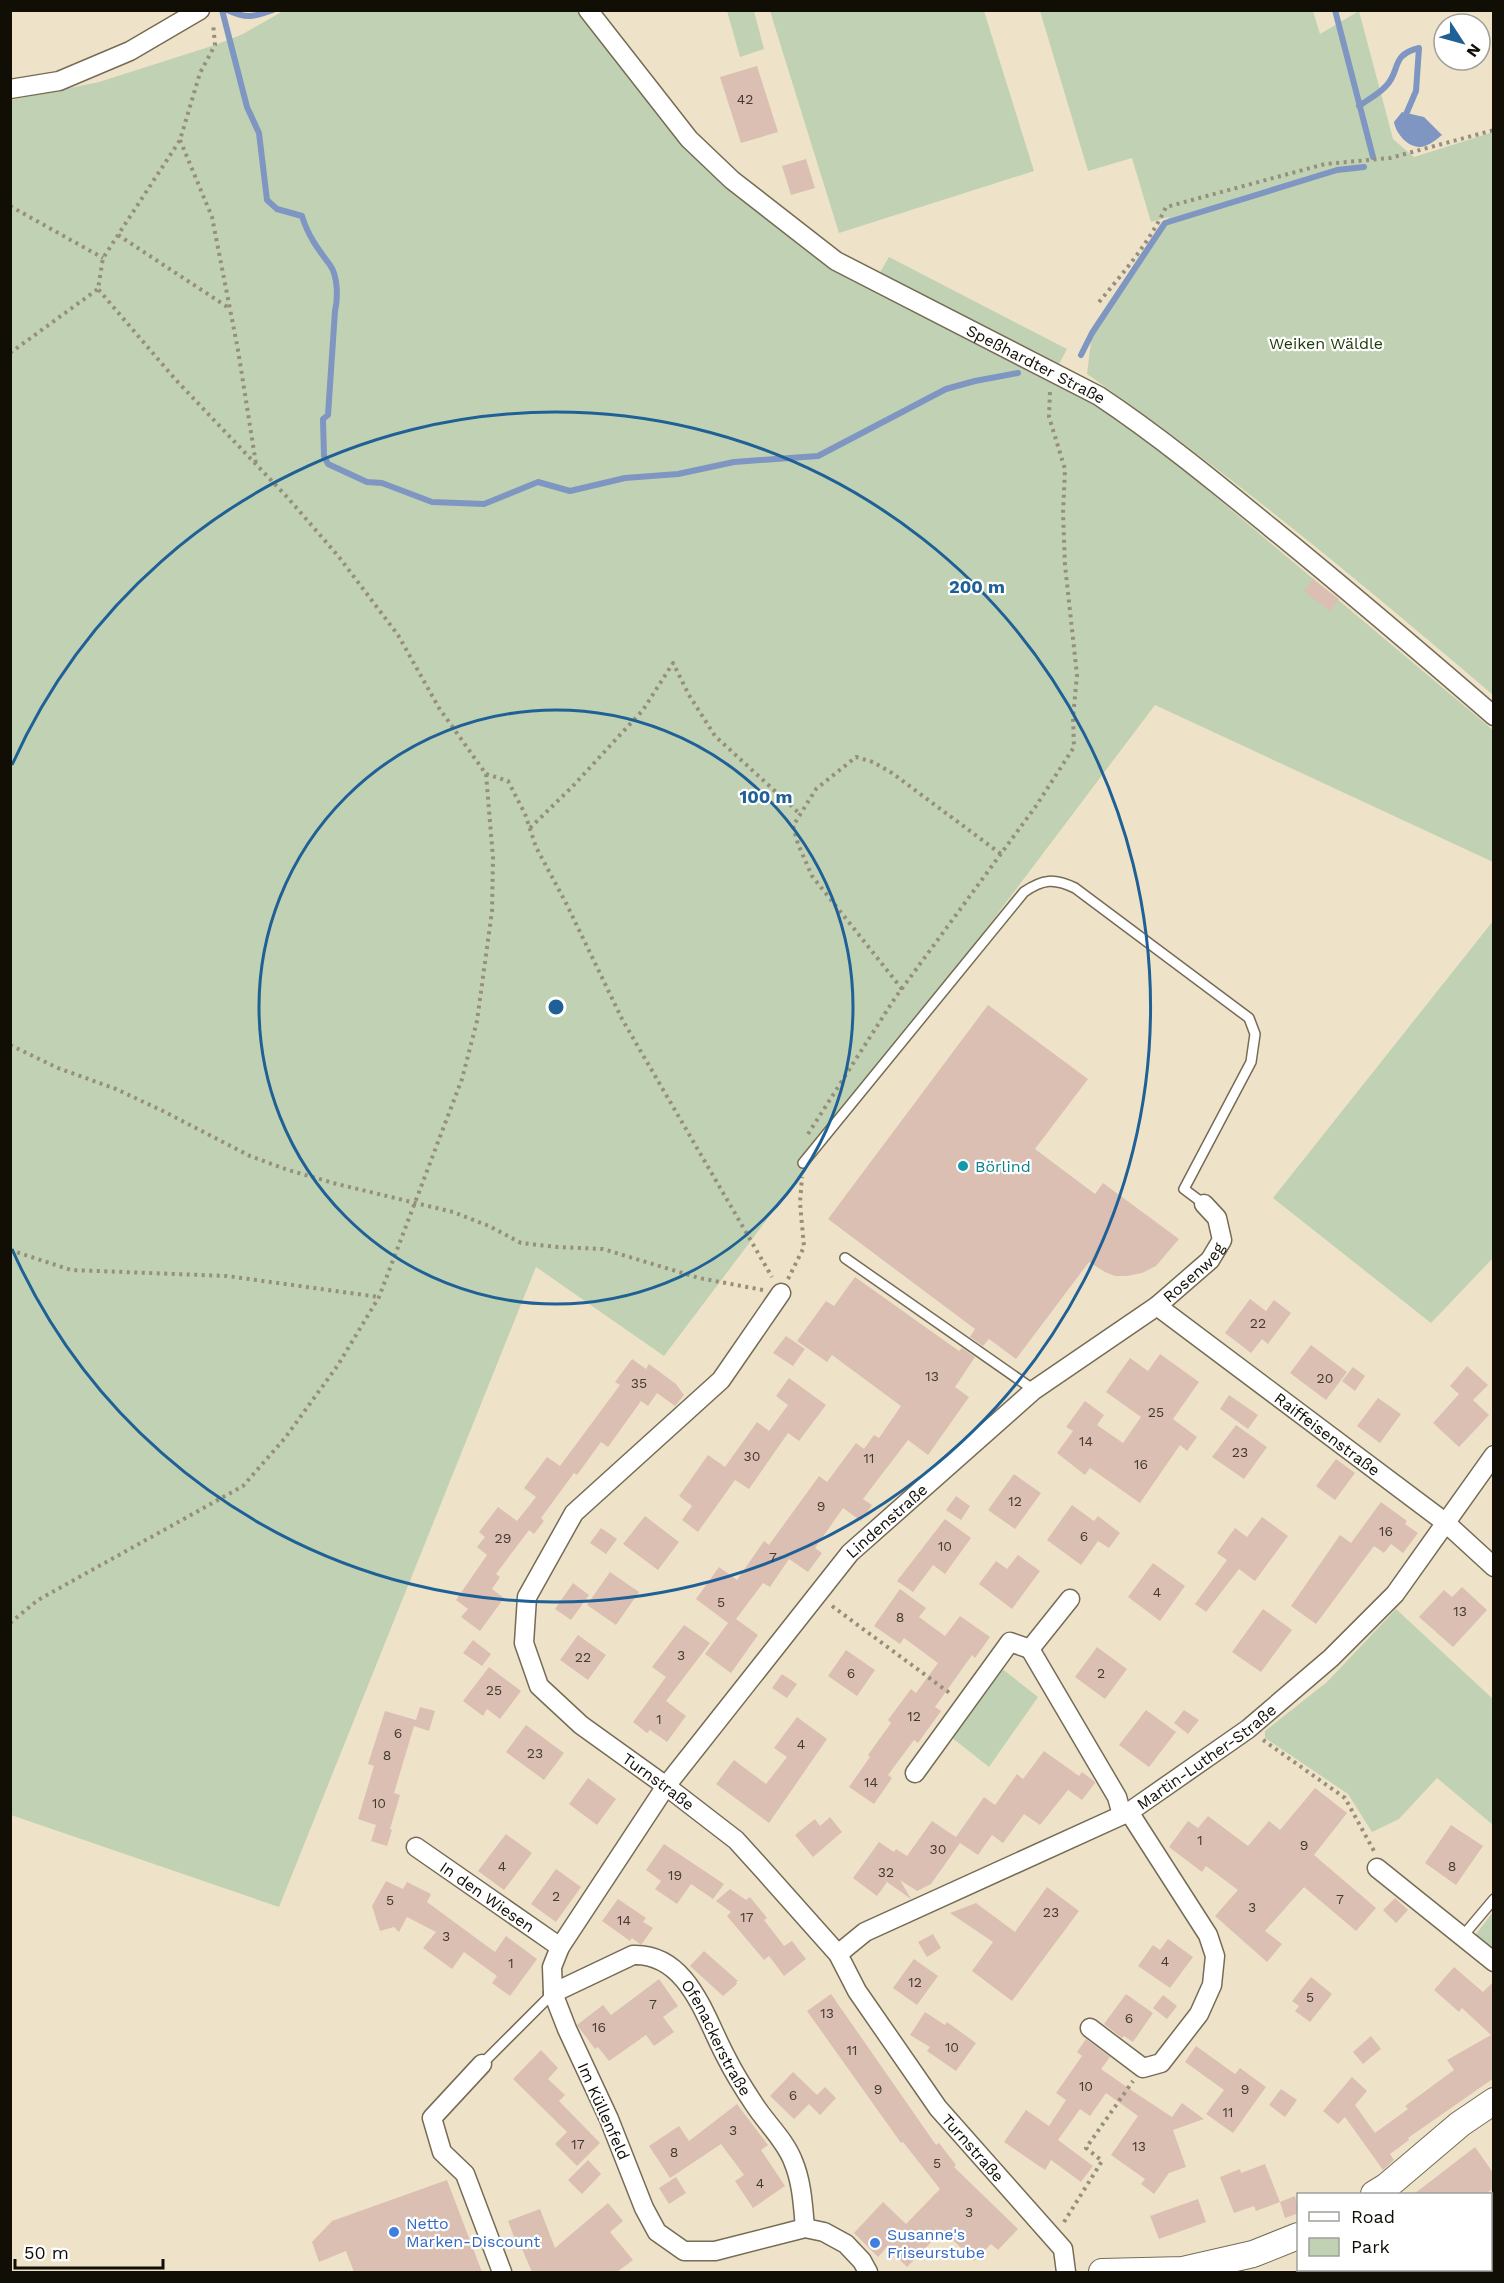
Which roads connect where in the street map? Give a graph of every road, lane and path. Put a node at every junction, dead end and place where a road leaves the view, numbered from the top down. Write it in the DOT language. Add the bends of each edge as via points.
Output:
graph roads {
  1 [pos="588,10"];
  2 [pos="207,16"];
  3 [pos="10,89"];
  4 [pos="1494,130"];
  5 [pos="180,140"];
  6 [pos="10,206"];
  7 [pos="118,235"];
  8 [pos="103,258"];
  9 [pos="98,289"];
  10 [pos="1099,303"];
  11 [pos="230,309"];
  12 [pos="10,353"];
  13 [pos="1051,371"];
  14 [pos="256,465"];
  15 [pos="1494,716"];
  16 [pos="486,774"];
  17 [pos="800,814"];
  18 [pos="530,828"];
  19 [pos="1001,854"];
  20 [pos="902,989"];
  21 [pos="10,1045"];
  22 [pos="803,1163"];
  23 [pos="414,1202"];
  24 [pos="1204,1204"];
  25 [pos="10,1250"];
  26 [pos="845,1258"];
  27 [pos="781,1293"];
  28 [pos="379,1297"];
  29 [pos="1157,1306"];
  30 [pos="1034,1390"];
  31 [pos="1494,1455"];
  32 [pos="1446,1524"];
  33 [pos="1494,1567"];
  34 [pos="816,1595"];
  35 [pos="1070,1599"];
  36 [pos="10,1623"];
  37 [pos="1030,1649"];
  38 [pos="964,1703"];
  39 [pos="1248,1730"];
  40 [pos="915,1773"];
  41 [pos="666,1786"];
  42 [pos="1126,1813"];
  43 [pos="416,1847"];
  44 [pos="1377,1869"];
  45 [pos="1494,1899"];
  46 [pos="1462,1937"];
  47 [pos="560,1947"];
  48 [pos="838,1954"];
  49 [pos="1494,1962"];
  50 [pos="553,1993"];
  51 [pos="1090,2028"];
  52 [pos="482,2064"];
  53 [pos="1143,2068"];
  54 [pos="1494,2101"];
  55 [pos="1384,2192"];
  56 [pos="806,2228"];
  57 [pos="1053,2237"];
  58 [pos="1297,2237"];
  59 [pos="502,2272"];
  60 [pos="868,2272"];
  61 [pos="1066,2272"];
  62 [pos="1102,2272"];
  1 -- 13 [label="street, Speßhardter Straße" via="689,139 780,219 836,261"];
  2 -- 3 [label="street" via="59,81"];
  2 -- 5 [label="path" via="215,45 201,73"];
  4 -- 10 [label="path" via="1390,158 1325,164 1166,207 1139,253"];
  5 -- 7 [label="path"];
  5 -- 11 [label="path" via="212,217"];
  6 -- 8 [label="path"];
  7 -- 8 [label="path"];
  7 -- 11 [label="path"];
  8 -- 9 [label="path"];
  9 -- 12 [label="path"];
  9 -- 14 [label="path"];
  11 -- 14 [label="path"];
  13 -- 15 [label="street, Speßhardter Straße" via="1133,419 1221,487"];
  13 -- 19 [label="path" via="1049,417 1065,469 1065,565 1077,675 1074,747"];
  14 -- 16 [label="path" via="339,557 398,635 439,708"];
  16 -- 18 [label="path" via="507,781"];
  16 -- 23 [label="path" via="493,858 492,911 477,1021 462,1079"];
  17 -- 18 [label="path" via="715,736 673,663 643,711"];
  17 -- 19 [label="path" via="816,789 856,757 892,774"];
  17 -- 20 [label="path" via="793,826 812,876"];
  18 -- 27 [label="path" via="622,1019"];
  19 -- 20 [label="path"];
  20 -- 22 [label="path" via="808,1130"];
  21 -- 23 [label="path" via="135,1098 250,1156 337,1184"];
  22 -- 24 [label="lane" via="1024,892 1038,882 1060,881 1075,888 1249,1018 1255,1034 1251,1062 1184,1189"];
  22 -- 27 [label="path" via="800,1203 804,1247"];
  23 -- 27 [label="path" via="453,1212 521,1243 603,1249 699,1278"];
  23 -- 28 [label="path"];
  24 -- 29 [label="street, Rosenweg" via="1217,1218 1222,1240 1210,1260"];
  25 -- 28 [label="path" via="70,1270 227,1276"];
  26 -- 30 [label="lane"];
  27 -- 41 [label="street, Turnstraße" via="721,1380 574,1514 527,1596 524,1643 539,1686 581,1725"];
  28 -- 36 [label="path" via="338,1365 285,1438 243,1486 38,1600"];
  29 -- 30 [label="street, Lindenstraße"];
  29 -- 32 [label="street, Raiffeisenstraße"];
  30 -- 34 [label="street, Lindenstraße" via="850,1552"];
  31 -- 32 [label="street, Martin-Luther-Straße"];
  32 -- 33 [label="street, Raiffeisenstraße"];
  32 -- 39 [label="street, Martin-Luther-Straße" via="1395,1594 1331,1658"];
  34 -- 38 [label="path"];
  34 -- 41 [label="street, Lindenstraße"];
  35 -- 37 [label="street"];
  37 -- 38 [label="street" via="1010,1642"];
  37 -- 42 [label="street"];
  38 -- 40 [label="street"];
  39 -- 42 [label="street, Martin-Luther-Straße"];
  39 -- 44 [label="path" via="1345,1798 1377,1857"];
  41 -- 47 [label="street, Im Küllenfeld"];
  41 -- 48 [label="street, Turnstraße" via="736,1840"];
  42 -- 48 [label="street, Martin-Luther-Straße" via="865,1932"];
  42 -- 53 [label="street" via="1208,1935 1215,1956 1212,1985 1199,2014 1161,2063"];
  43 -- 47 [label="street, In den Wiesen"];
  44 -- 46 [label="street"];
  45 -- 46 [label="lane"];
  46 -- 49 [label="street"];
  47 -- 50 [label="street, Im Küllenfeld" via="552,1967"];
  48 -- 57 [label="street, Turnstraße" via="858,1991 938,2108"];
  50 -- 52 [label="lane"];
  50 -- 56 [label="street, Im Küllenfeld" via="657,2232 684,2251 715,2251"];
  50 -- 56 [label="street, Ofenackerstraße" via="633,1955 645,1955 674,1969 704,2007 726,2057 793,2159"];
  51 -- 53 [label="street"];
  52 -- 59 [label="street" via="432,2118 442,2152 465,2174"];
  53 -- 57 [label="path" via="1086,2148 1102,2161"];
  54 -- 55 [label="street" via="1460,2124"];
  56 -- 60 [label="street" via="846,2244"];
  57 -- 61 [label="street, Turnstraße" via="1063,2250"];
  58 -- 62 [label="street" via="1253,2254 1183,2270"];
}
